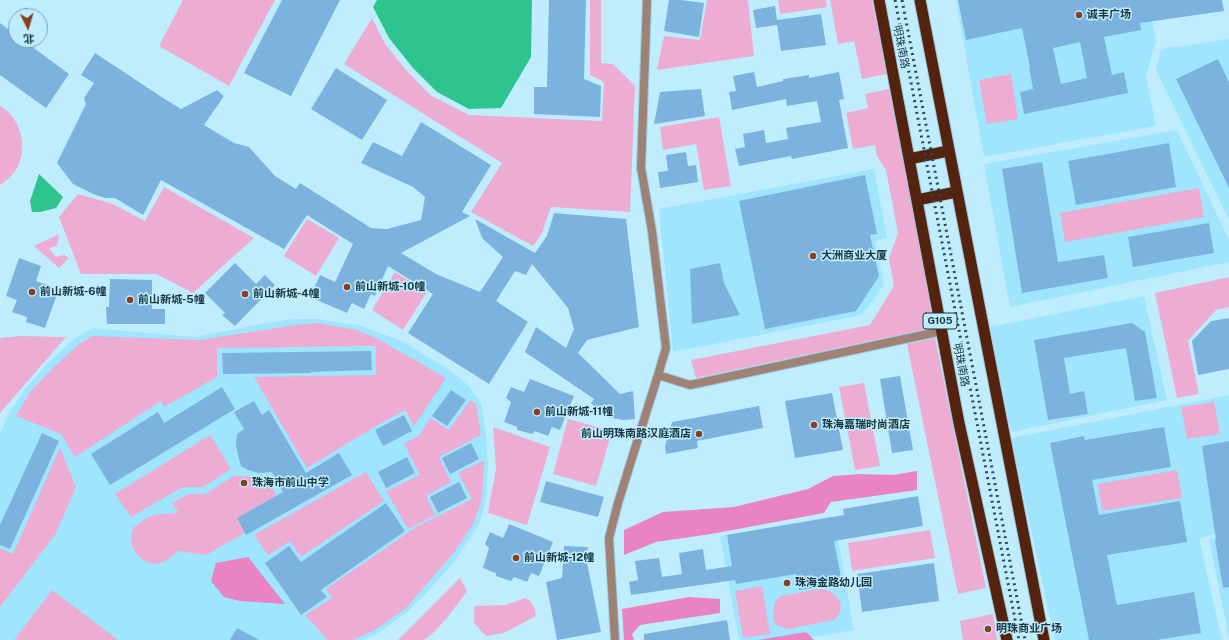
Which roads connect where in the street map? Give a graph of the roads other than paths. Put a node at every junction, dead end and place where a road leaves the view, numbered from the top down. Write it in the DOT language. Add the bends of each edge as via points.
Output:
graph roads {
  1 [pos="647,0"];
  2 [pos="878,0"];
  3 [pos="920,0"];
  4 [pos="948,151"];
  5 [pos="910,159"];
  6 [pos="956,192"];
  7 [pos="917,200"];
  8 [pos="942,331"];
  9 [pos="658,375"];
  10 [pos="615,640"];
  11 [pos="1007,640"];
  12 [pos="1044,640"];
  1 -- 9 [label="street" via="641,168 652,231 666,348"];
  2 -- 5 [label="highway, 明珠南路 / G105"];
  3 -- 4 [label="highway"];
  4 -- 5 [label="highway"];
  4 -- 6 [label="highway"];
  5 -- 7 [label="highway, 明珠南路 / G105"];
  6 -- 7 [label="highway"];
  6 -- 12 [label="highway"];
  7 -- 8 [label="highway, 明珠南路 / G105"];
  8 -- 9 [label="street" via="690,385"];
  8 -- 11 [label="highway, 明珠南路 / G105" via="959,423"];
  9 -- 10 [label="street" via="609,538"];
}
